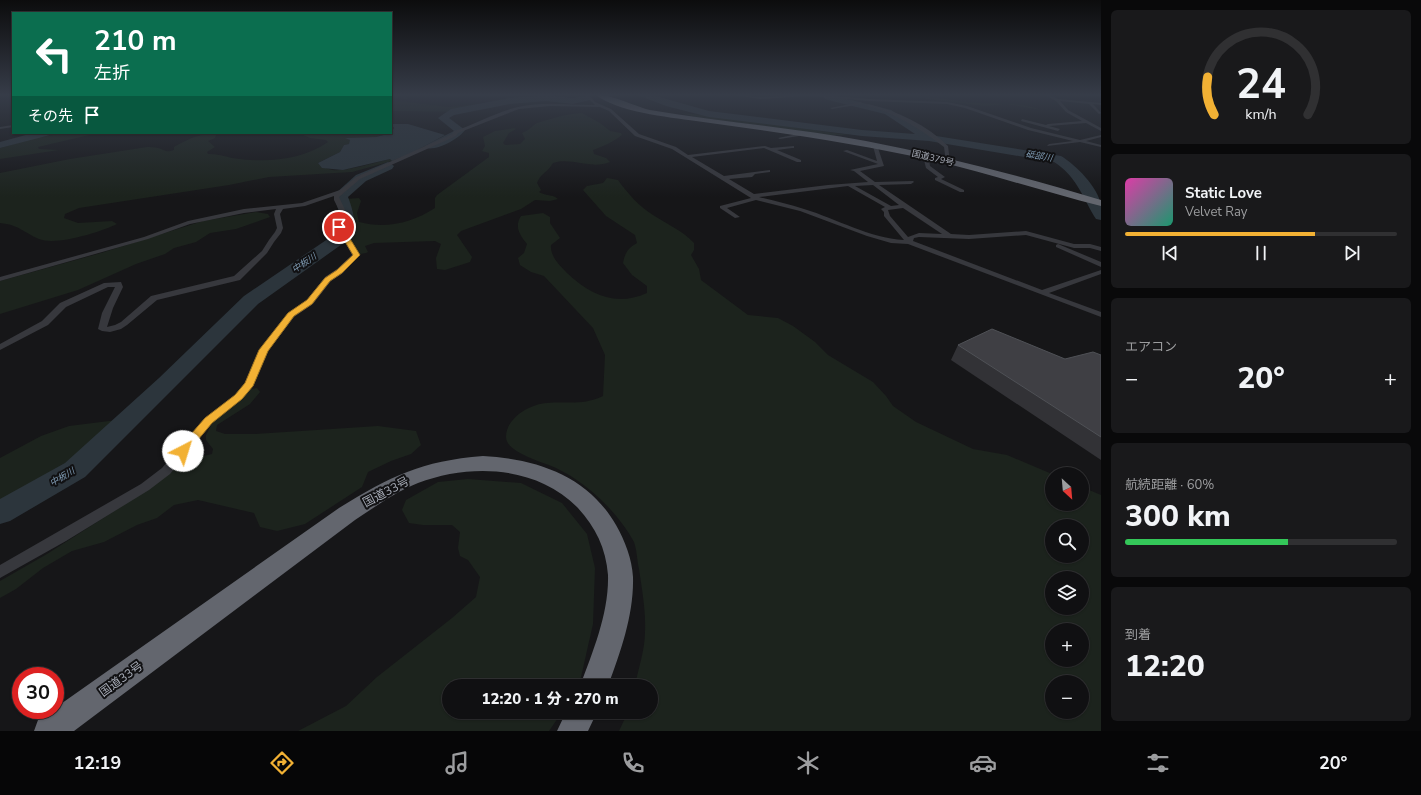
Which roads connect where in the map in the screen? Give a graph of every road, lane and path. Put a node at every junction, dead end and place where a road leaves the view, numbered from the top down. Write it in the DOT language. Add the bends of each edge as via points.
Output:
graph roads {
  1 [pos="466,128"];
  2 [pos="629,128"];
  3 [pos="763,128"];
  4 [pos="920,128"];
  5 [pos="1031,128"];
  6 [pos="1053,128"];
  7 [pos="803,134"];
  8 [pos="1101,136"];
  9 [pos="780,138"];
  10 [pos="1086,139"];
  11 [pos="1081,141"];
  12 [pos="875,146"];
  13 [pos="1049,146"];
  14 [pos="1101,146"];
  15 [pos="792,147"];
  16 [pos="772,149"];
  17 [pos="844,151"];
  18 [pos="688,156"];
  19 [pos="929,157"];
  20 [pos="799,161"];
  21 [pos="948,161"];
  22 [pos="879,163"];
  23 [pos="768,171"];
  24 [pos="723,178"];
  25 [pos="911,182"];
  26 [pos="849,184"];
  27 [pos="876,185"];
  28 [pos="962,191"];
  29 [pos="341,192"];
  30 [pos="754,197"];
  31 [pos="1101,203"];
  32 [pos="903,206"];
  33 [pos="889,207"];
  34 [pos="280,208"];
  35 [pos="737,217"];
  36 [pos="948,235"];
  37 [pos="909,242"];
  38 [pos="1058,243"];
  39 [pos="1101,249"];
  40 [pos="1101,265"];
  41 [pos="1101,272"];
  42 [pos="0,279"];
  43 [pos="1043,292"];
  44 [pos="1101,315"];
  45 [pos="0,347"];
  46 [pos="0,572"];
  47 [pos="597,679"];
  48 [pos="578,719"];
  49 [pos="49,731"];
  50 [pos="572,731"];
  1 -- 29 [label="street" via="358,178"];
  2 -- 18 [label="street" via="637,135 674,148"];
  3 -- 7 [label="highway, 国道379号"];
  4 -- 21 [label="street" via="946,146"];
  5 -- 11 [label="street"];
  6 -- 10 [label="street"];
  7 -- 9 [label="street"];
  7 -- 12 [label="highway, 国道379号"];
  8 -- 10 [label="street"];
  10 -- 11 [label="street"];
  11 -- 13 [label="street"];
  11 -- 14 [label="street"];
  12 -- 19 [label="highway, 国道379号"];
  12 -- 22 [label="street"];
  15 -- 16 [label="street"];
  16 -- 18 [label="street" via="765,147"];
  16 -- 20 [label="street"];
  17 -- 22 [label="street"];
  18 -- 24 [label="street"];
  19 -- 21 [label="highway, 国道379号"];
  19 -- 28 [label="street" via="926,160 928,166 942,177 937,179"];
  21 -- 31 [label="highway, 国道379号"];
  22 -- 27 [label="street" via="881,166 853,170"];
  23 -- 24 [label="street"];
  24 -- 30 [label="street"];
  25 -- 27 [label="street"];
  26 -- 27 [label="street"];
  26 -- 30 [label="street"];
  26 -- 33 [label="street"];
  27 -- 32 [label="street"];
  29 -- 34 [label="street" via="311,203"];
  29 -- 46 [label="street" via="336,197 342,208 340,235 347,238 356,255 328,280 310,302 291,315 264,350 250,384 239,397 209,420 166,471 145,487"];
  30 -- 35 [label="street" via="722,207"];
  30 -- 37 [label="street" via="802,210 869,235 891,241"];
  32 -- 33 [label="street"];
  32 -- 36 [label="street"];
  33 -- 37 [label="street" via="884,209 887,216"];
  34 -- 42 [label="street" via="244,211 188,223"];
  34 -- 45 [label="street" via="278,233 265,252 237,278 154,298 146,302 136,315 124,324 108,330 102,329 103,323 119,287 118,284 107,285 63,305 45,323"];
  36 -- 37 [label="street" via="919,235 911,237"];
  36 -- 38 [label="street" via="1026,233"];
  37 -- 43 [label="street"];
  38 -- 39 [label="street"];
  38 -- 40 [label="street" via="1056,246"];
  41 -- 43 [label="street"];
  43 -- 44 [label="street"];
  47 -- 49 [label="highway, 国道33号" via="604,659 620,586 618,560 612,537 585,500 555,479 511,466 468,464 411,478 353,510"];
  48 -- 50 [label="highway"];
}
